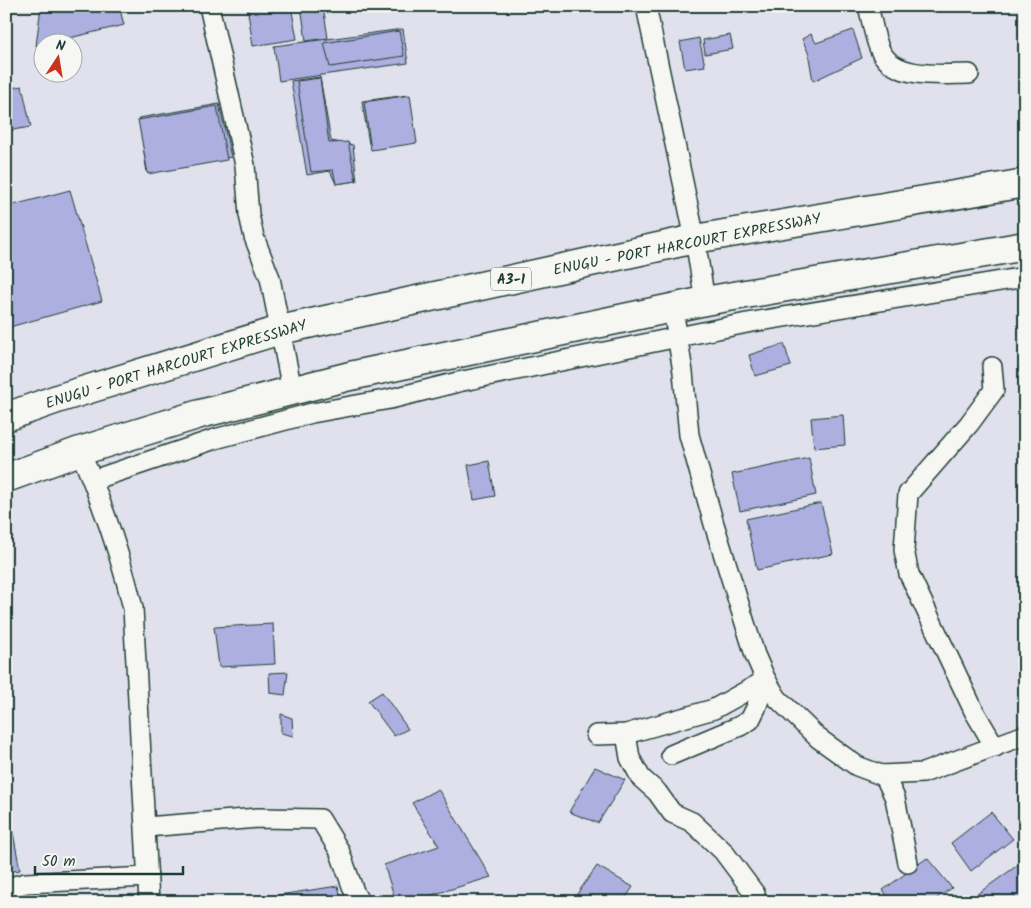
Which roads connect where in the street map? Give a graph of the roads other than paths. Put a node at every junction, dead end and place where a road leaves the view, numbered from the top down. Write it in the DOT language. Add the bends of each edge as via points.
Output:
graph roads {
  1 [pos="209,6"];
  2 [pos="646,6"];
  3 [pos="868,6"];
  4 [pos="969,74"];
  5 [pos="1025,183"];
  6 [pos="695,239"];
  7 [pos="1025,246"];
  8 [pos="1025,277"];
  9 [pos="705,301"];
  10 [pos="673,309"];
  11 [pos="280,330"];
  12 [pos="677,338"];
  13 [pos="992,367"];
  14 [pos="292,390"];
  15 [pos="6,417"];
  16 [pos="80,451"];
  17 [pos="6,478"];
  18 [pos="92,480"];
  19 [pos="766,680"];
  20 [pos="626,734"];
  21 [pos="596,735"];
  22 [pos="1025,736"];
  23 [pos="995,746"];
  24 [pos="671,755"];
  25 [pos="884,774"];
  26 [pos="146,827"];
  27 [pos="908,863"];
  28 [pos="148,877"];
  29 [pos="6,888"];
  30 [pos="149,902"];
  31 [pos="360,902"];
  32 [pos="751,902"];
  1 -- 11 [label="street" via="245,164 254,237 270,278"];
  2 -- 6 [label="street"];
  3 -- 4 [label="street" via="882,52 895,66 922,73"];
  5 -- 6 [label="highway, ENUGU - PORT HARCOURT EXPRESSWAY / A3-1"];
  6 -- 9 [label="street"];
  6 -- 11 [label="highway, ENUGU - PORT HARCOURT EXPRESSWAY / A3-1"];
  7 -- 9 [label="highway"];
  8 -- 12 [label="street" via="747,323"];
  9 -- 10 [label="highway"];
  10 -- 12 [label="street"];
  10 -- 14 [label="highway"];
  11 -- 14 [label="street"];
  11 -- 15 [label="highway, ENUGU - PORT HARCOURT EXPRESSWAY / A3-1"];
  12 -- 18 [label="street" via="458,382 390,400 312,413 214,439"];
  12 -- 19 [label="street" via="689,435 755,655"];
  13 -- 23 [label="street" via="994,390 908,494 904,550 913,583 974,712"];
  14 -- 16 [label="highway"];
  16 -- 17 [label="highway"];
  16 -- 18 [label="street"];
  18 -- 26 [label="street" via="122,561 133,608"];
  19 -- 20 [label="street" via="714,709"];
  19 -- 24 [label="street" via="750,720"];
  19 -- 25 [label="street" via="777,698 818,738 857,766"];
  20 -- 21 [label="street"];
  20 -- 32 [label="street" via="630,758 641,778 657,792 672,813 692,822 723,851 755,894"];
  22 -- 23 [label="street"];
  23 -- 25 [label="street" via="923,773"];
  25 -- 27 [label="street" via="895,798"];
  26 -- 28 [label="street"];
  26 -- 31 [label="street" via="258,818 320,819 339,850"];
  28 -- 29 [label="street" via="26,883"];
  28 -- 30 [label="street"];
}
